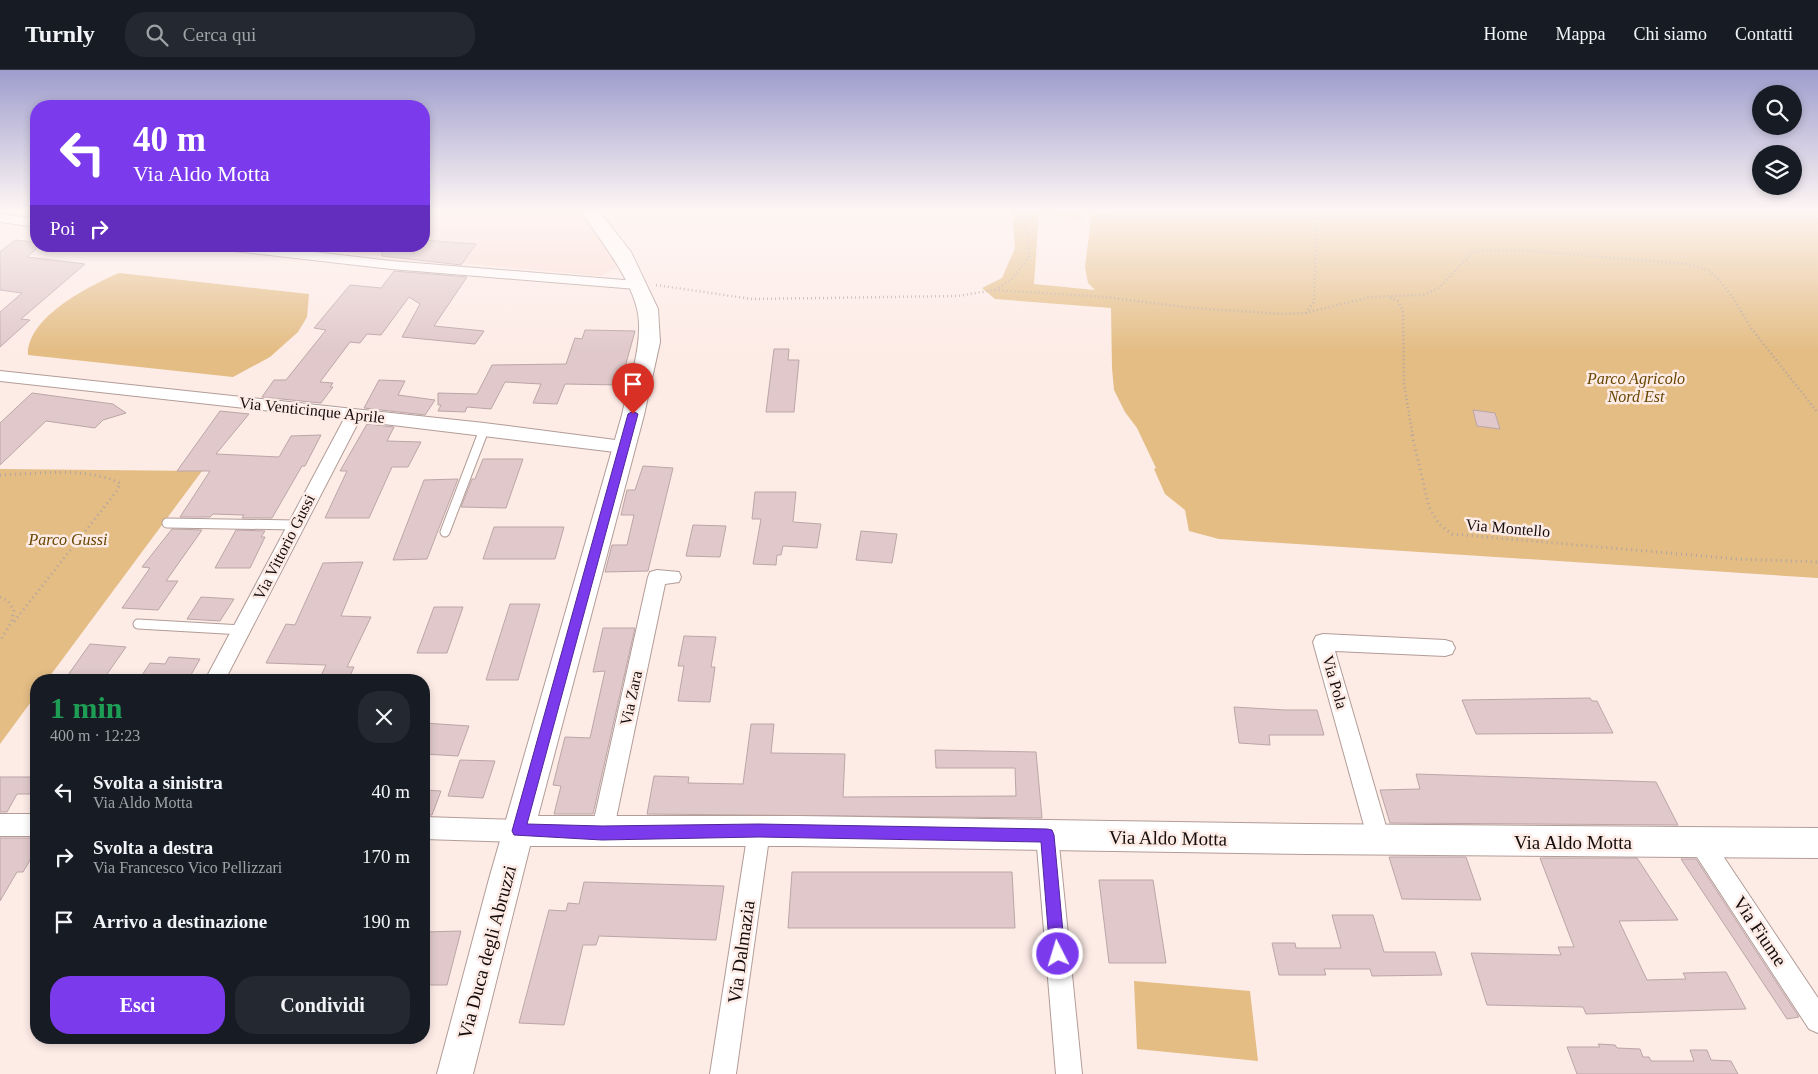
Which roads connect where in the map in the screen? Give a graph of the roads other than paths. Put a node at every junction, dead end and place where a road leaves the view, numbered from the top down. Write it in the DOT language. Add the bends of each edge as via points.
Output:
graph roads {
  1 [pos="320,257"];
  2 [pos="623,257"];
  3 [pos="636,285"];
  4 [pos="2,379"];
  5 [pos="354,415"];
  6 [pos="484,429"];
  7 [pos="623,447"];
  8 [pos="167,522"];
  9 [pos="294,525"];
  10 [pos="446,532"];
  11 [pos="672,578"];
  12 [pos="138,624"];
  13 [pos="242,630"];
  14 [pos="1445,648"];
  15 [pos="218,674"];
  16 [pos="0,825"];
  17 [pos="30,825"];
  18 [pos="430,828"];
  19 [pos="519,831"];
  20 [pos="758,831"];
  21 [pos="602,833"];
  22 [pos="1047,835"];
  23 [pos="1379,840"];
  24 [pos="1701,842"];
  25 [pos="1818,843"];
  26 [pos="1818,1020"];
  27 [pos="455,1074"];
  28 [pos="723,1074"];
  29 [pos="1069,1074"];
  1 -- 3 [label="street"];
  2 -- 3 [label="street, Via Duca degli Abruzzi"];
  3 -- 7 [label="street, Via Duca degli Abruzzi" via="648,309 649,342"];
  4 -- 5 [label="street, Via Venticinque Aprile"];
  5 -- 6 [label="street, Via Venticinque Aprile"];
  5 -- 9 [label="street, Via Vittorio Gussi"];
  6 -- 7 [label="street, Via Venticinque Aprile"];
  6 -- 10 [label="lane"];
  7 -- 19 [label="street, Via Duca degli Abruzzi"];
  8 -- 9 [label="lane"];
  9 -- 13 [label="street, Via Vittorio Gussi"];
  11 -- 21 [label="street, Via Zara" via="657,577"];
  12 -- 13 [label="lane"];
  13 -- 15 [label="street, Via Vittorio Gussi"];
  14 -- 23 [label="street, Via Pola" via="1324,642"];
  16 -- 17 [label="street"];
  18 -- 19 [label="street"];
  19 -- 21 [label="street, Via Aldo Motta"];
  19 -- 27 [label="street, Via Duca degli Abruzzi"];
  20 -- 21 [label="street, Via Aldo Motta"];
  20 -- 22 [label="street, Via Aldo Motta"];
  20 -- 28 [label="street, Via Dalmazia"];
  22 -- 23 [label="street, Via Aldo Motta"];
  22 -- 29 [label="street"];
  23 -- 24 [label="street, Via Aldo Motta"];
  24 -- 25 [label="street, Via Aldo Motta"];
  24 -- 26 [label="street, Via Fiume"];
}
